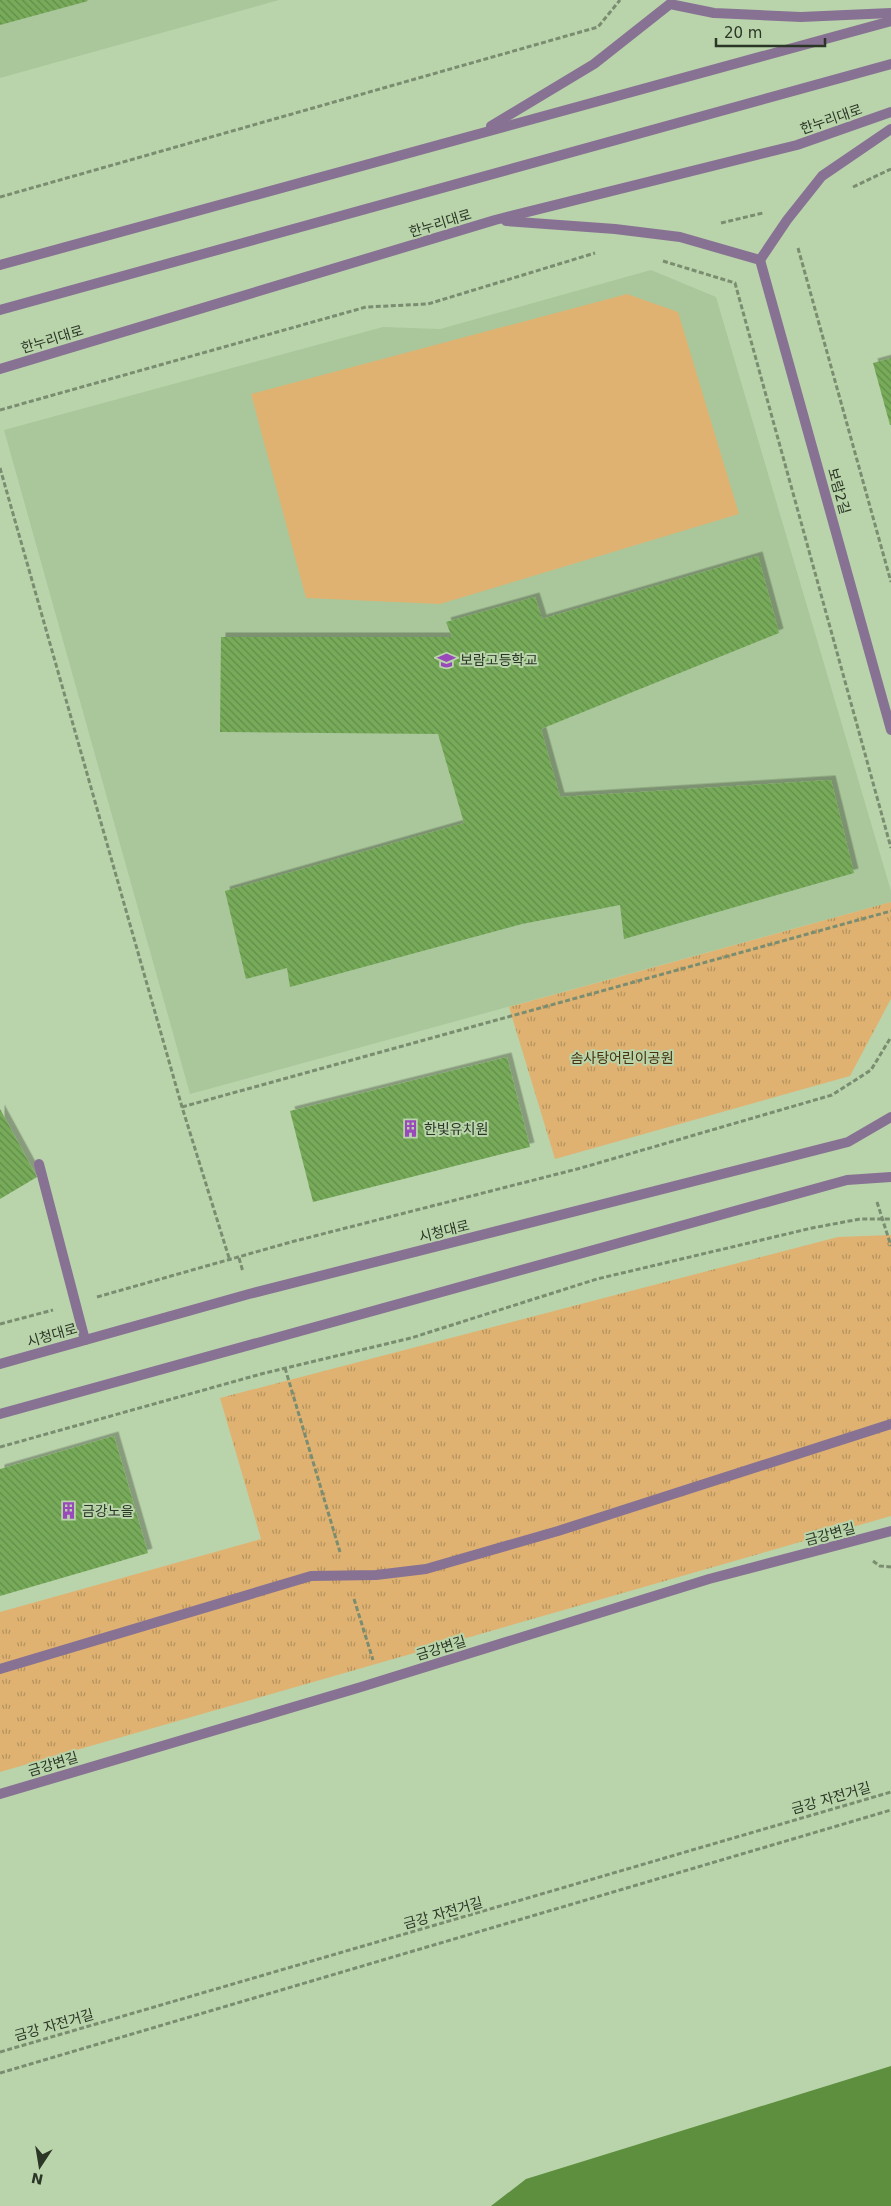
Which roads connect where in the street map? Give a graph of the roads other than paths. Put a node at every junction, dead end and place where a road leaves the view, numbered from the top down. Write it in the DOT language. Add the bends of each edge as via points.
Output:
graph roads {
  1 [pos="669,2"];
  2 [pos="891,13"];
  3 [pos="891,21"];
  4 [pos="891,64"];
  5 [pos="891,112"];
  6 [pos="891,129"];
  7 [pos="479,133"];
  8 [pos="496,220"];
  9 [pos="760,260"];
  10 [pos="0,265"];
  11 [pos="0,310"];
  12 [pos="0,369"];
  13 [pos="891,730"];
  14 [pos="891,1117"];
  15 [pos="39,1164"];
  16 [pos="891,1178"];
  17 [pos="85,1340"];
  18 [pos="0,1364"];
  19 [pos="0,1414"];
  20 [pos="891,1424"];
  21 [pos="891,1531"];
  22 [pos="0,1670"];
  23 [pos="0,1794"];
  1 -- 2 [label="street" via="714,13 791,17"];
  1 -- 7 [label="street" via="594,64"];
  3 -- 7 [label="street"];
  4 -- 11 [label="street"];
  5 -- 8 [label="street, 한누리대로" via="797,145"];
  6 -- 9 [label="street" via="822,176"];
  7 -- 10 [label="street"];
  8 -- 9 [label="street" via="615,229 680,238"];
  8 -- 12 [label="street, 한누리대로"];
  9 -- 13 [label="street, 보람2길"];
  14 -- 17 [label="street, 시청대로" via="848,1142 249,1294"];
  15 -- 17 [label="street"];
  16 -- 19 [label="street" via="847,1180"];
  17 -- 18 [label="street, 시청대로"];
  20 -- 22 [label="street" via="558,1531 436,1566 376,1575 311,1576"];
  21 -- 23 [label="street, 금강변길" via="709,1579"];
}
